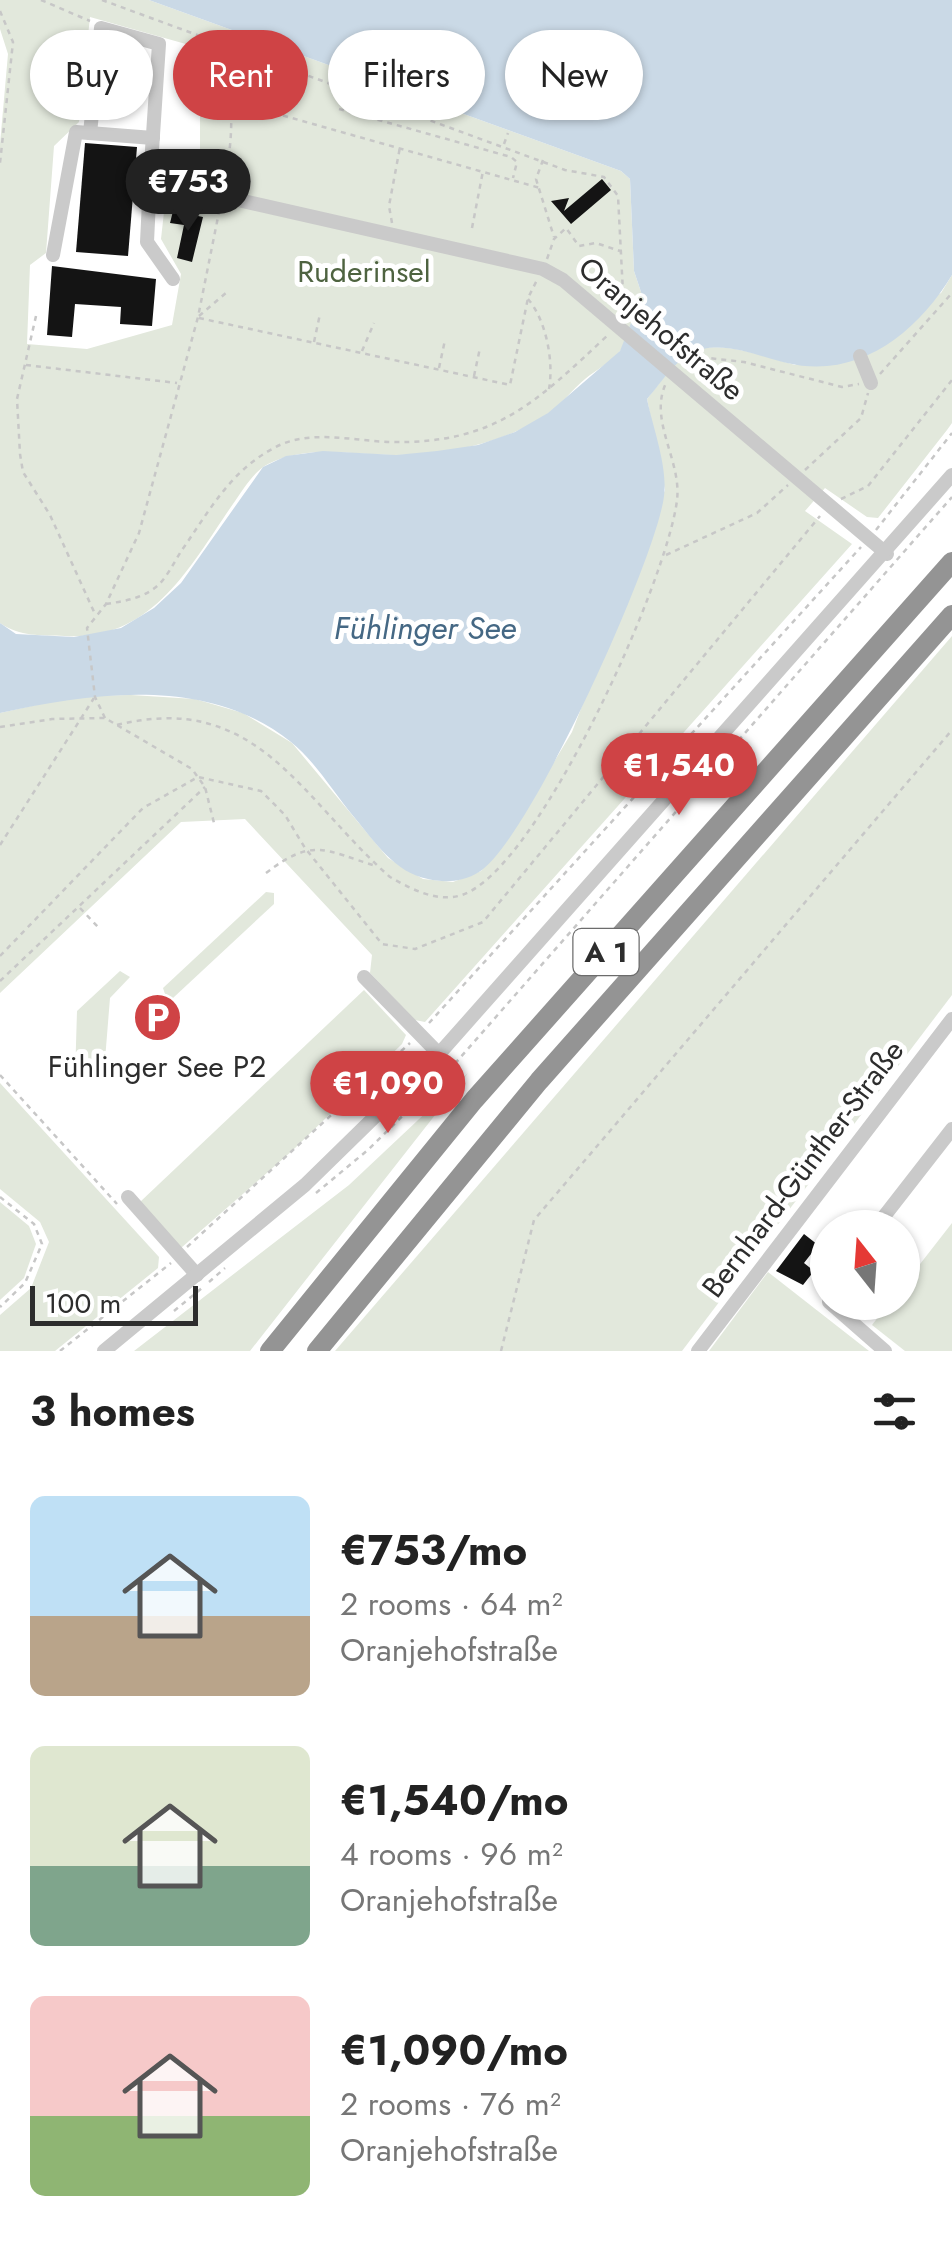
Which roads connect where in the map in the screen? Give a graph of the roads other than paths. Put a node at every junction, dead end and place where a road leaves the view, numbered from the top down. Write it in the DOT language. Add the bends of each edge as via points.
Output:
graph roads {
  1 [pos="90,133"];
  2 [pos="153,138"];
  3 [pos="150,180"];
  4 [pos="53,255"];
  5 [pos="173,280"];
  6 [pos="860,356"];
  7 [pos="871,383"];
  8 [pos="952,476"];
  9 [pos="887,554"];
  10 [pos="952,562"];
  11 [pos="952,615"];
  12 [pos="364,977"];
  13 [pos="952,1020"];
  14 [pos="439,1054"];
  15 [pos="952,1129"];
  16 [pos="123,1201"];
  17 [pos="889,1210"];
  18 [pos="198,1274"];
  19 [pos="850,1320"];
  20 [pos="104,1351"];
  21 [pos="270,1351"];
  22 [pos="316,1351"];
  23 [pos="698,1351"];
  24 [pos="885,1351"];
  1 -- 2 [label="street"];
  1 -- 2 [label="street" via="101,28 159,44"];
  1 -- 4 [label="street" via="76,132"];
  2 -- 3 [label="street"];
  3 -- 5 [label="street" via="147,242"];
  3 -- 9 [label="street, Oranjehofstraße" via="543,269"];
  6 -- 7 [label="street"];
  8 -- 9 [label="street"];
  9 -- 14 [label="street"];
  10 -- 21 [label="highway, A 1" via="474,1100"];
  11 -- 22 [label="highway, A 1" via="539,1082"];
  12 -- 14 [label="street"];
  13 -- 23 [label="street, Bernhard-Günther-Straße"];
  14 -- 18 [label="street" via="305,1185"];
  15 -- 17 [label="street"];
  16 -- 18 [label="street"];
  18 -- 20 [label="street"];
  19 -- 24 [label="street"];
}
